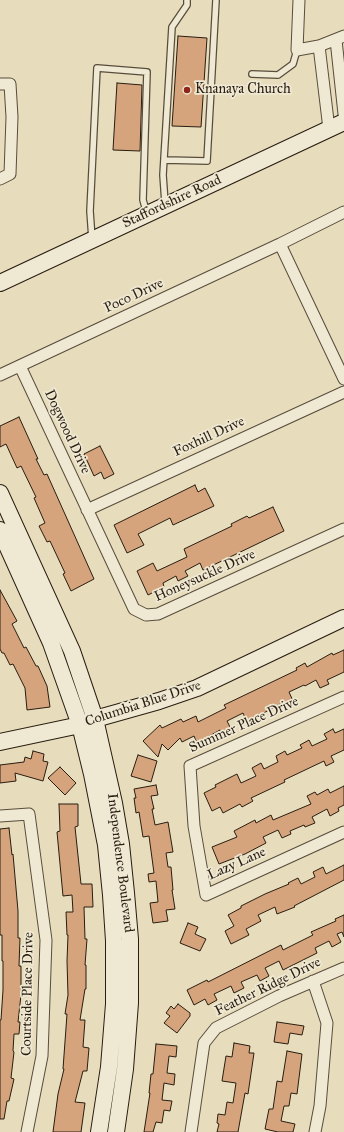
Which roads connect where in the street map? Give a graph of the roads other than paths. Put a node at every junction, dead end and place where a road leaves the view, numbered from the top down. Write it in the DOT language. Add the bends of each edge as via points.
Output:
graph roads {
  1 [pos="187,0"];
  2 [pos="216,0"];
  3 [pos="299,0"];
  4 [pos="340,38"];
  5 [pos="318,46"];
  6 [pos="297,50"];
  7 [pos="252,74"];
  8 [pos="5,84"];
  9 [pos="344,114"];
  10 [pos="344,122"];
  11 [pos="329,129"];
  12 [pos="164,160"];
  13 [pos="5,176"];
  14 [pos="166,205"];
  15 [pos="344,212"];
  16 [pos="147,214"];
  17 [pos="92,240"];
  18 [pos="280,244"];
  19 [pos="0,283"];
  20 [pos="20,366"];
  21 [pos="0,375"];
  22 [pos="344,379"];
  23 [pos="344,392"];
  24 [pos="0,494"];
  25 [pos="87,510"];
  26 [pos="344,529"];
  27 [pos="0,530"];
  28 [pos="20,556"];
  29 [pos="344,618"];
  30 [pos="344,697"];
  31 [pos="95,719"];
  32 [pos="80,725"];
  33 [pos="0,742"];
  34 [pos="0,816"];
  35 [pos="194,826"];
  36 [pos="344,832"];
  37 [pos="119,894"];
  38 [pos="344,968"];
  39 [pos="313,981"];
  40 [pos="109,1067"];
  41 [pos="125,1069"];
  42 [pos="27,1132"];
  43 [pos="99,1132"];
  44 [pos="116,1132"];
  45 [pos="191,1132"];
  46 [pos="316,1132"];
  1 -- 12 [label="lane" via="187,5 172,27"];
  2 -- 12 [label="lane" via="207,161"];
  3 -- 6 [label="street"];
  4 -- 5 [label="street"];
  4 -- 9 [label="street"];
  5 -- 6 [label="street"];
  5 -- 11 [label="street"];
  6 -- 7 [label="lane" via="293,64 278,75"];
  8 -- 13 [label="street" via="12,117"];
  10 -- 11 [label="main road, Staffordshire Road"];
  11 -- 14 [label="main road, Staffordshire Road"];
  12 -- 14 [label="lane"];
  14 -- 16 [label="main road, Staffordshire Road"];
  15 -- 18 [label="street, Poco Drive"];
  16 -- 17 [label="main road, Staffordshire Road"];
  16 -- 17 [label="lane" via="143,200 147,72 97,68 90,212"];
  17 -- 19 [label="main road, Staffordshire Road"];
  18 -- 20 [label="street, Poco Drive"];
  18 -- 22 [label="street"];
  20 -- 21 [label="street, Poco Drive"];
  20 -- 25 [label="street, Dogwood Drive"];
  23 -- 25 [label="street, Foxhill Drive"];
  24 -- 28 [label="main road, Independence Boulevard"];
  25 -- 26 [label="street, Honeysuckle Drive" via="134,609 146,615 158,614"];
  27 -- 28 [label="main road, Independence Boulevard"];
  28 -- 31 [label="main road, Independence Boulevard" via="72,652"];
  28 -- 32 [label="main road, Independence Boulevard"];
  29 -- 31 [label="main road, Columbia Blue Drive" via="197,688"];
  30 -- 35 [label="street, Summer Place Drive" via="190,766"];
  31 -- 32 [label="main road, Columbia Blue Drive"];
  31 -- 37 [label="main road, Independence Boulevard" via="121,844"];
  32 -- 33 [label="main road, Columbia Blue Drive"];
  32 -- 37 [label="main road, Independence Boulevard"];
  34 -- 42 [label="street, Courtside Place Drive" via="29,814 46,940 42,1056"];
  35 -- 36 [label="street, Lazy Lane" via="206,895"];
  37 -- 40 [label="main road, Independence Boulevard" via="114,941 114,1004"];
  37 -- 41 [label="main road, Independence Boulevard" via="130,939 130,1003"];
  38 -- 39 [label="street, Feather Ridge Drive"];
  39 -- 45 [label="street, Feather Ridge Drive" via="216,1028 204,1043"];
  39 -- 46 [label="street" via="327,1023"];
  40 -- 41 [label="main road"];
  40 -- 43 [label="main road, Independence Boulevard"];
  41 -- 44 [label="main road, Independence Boulevard"];
}
